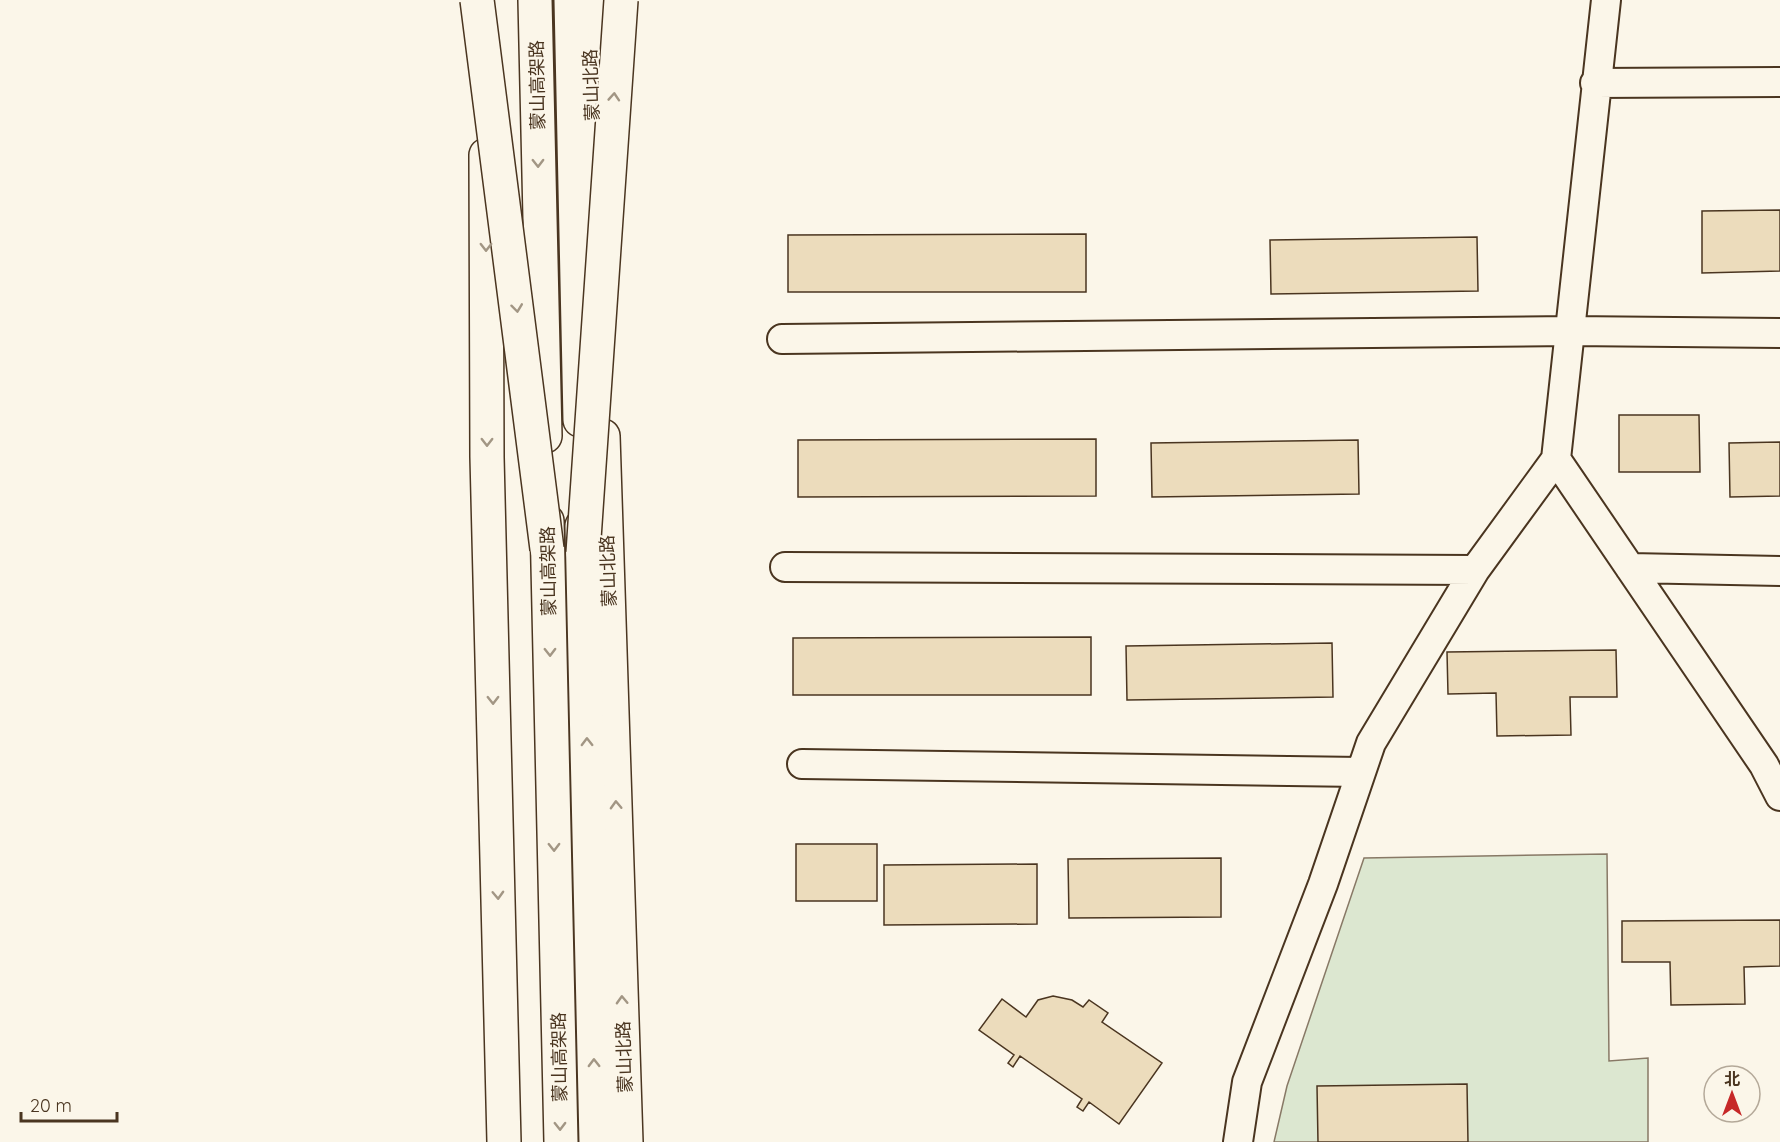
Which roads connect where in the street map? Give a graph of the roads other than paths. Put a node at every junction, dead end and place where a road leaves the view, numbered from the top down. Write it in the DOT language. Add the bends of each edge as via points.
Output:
graph roads {
  1 [pos="477,0"];
  2 [pos="485,0"];
  3 [pos="535,0"];
  4 [pos="570,0"];
  5 [pos="588,0"];
  6 [pos="621,0"];
  7 [pos="1606,0"];
  8 [pos="1780,82"];
  9 [pos="1595,83"];
  10 [pos="1570,331"];
  11 [pos="1780,333"];
  12 [pos="782,339"];
  13 [pos="1556,459"];
  14 [pos="547,549"];
  15 [pos="583,553"];
  16 [pos="785,567"];
  17 [pos="1630,568"];
  18 [pos="1475,570"];
  19 [pos="1780,571"];
  20 [pos="802,764"];
  21 [pos="1361,772"];
  22 [pos="1779,791"];
  23 [pos="504,1142"];
  24 [pos="561,1142"];
  25 [pos="596,1142"];
  26 [pos="626,1142"];
  27 [pos="1238,1142"];
  1 -- 14 [label="main road, one-way, bridge"];
  2 -- 23 [label="main road, one-way" via="487,457"];
  3 -- 14 [label="main road, 蒙山高架路, one-way, bridge"];
  4 -- 15 [label="main road, 蒙山高架路, bridge"];
  26 -- 5 [label="main road, 蒙山北路, one-way"];
  15 -- 6 [label="main road, one-way, bridge"];
  7 -- 9 [label="street"];
  8 -- 9 [label="street"];
  9 -- 10 [label="street"];
  10 -- 11 [label="street"];
  10 -- 12 [label="street"];
  10 -- 13 [label="street"];
  13 -- 17 [label="street"];
  13 -- 18 [label="street"];
  14 -- 24 [label="main road, 蒙山高架路, one-way"];
  25 -- 15 [label="main road, 蒙山高架路, one-way"];
  16 -- 18 [label="street"];
  17 -- 19 [label="street"];
  17 -- 22 [label="street"];
  18 -- 21 [label="street" via="1371,742"];
  20 -- 21 [label="street"];
  21 -- 27 [label="street" via="1247,1082"];
}
